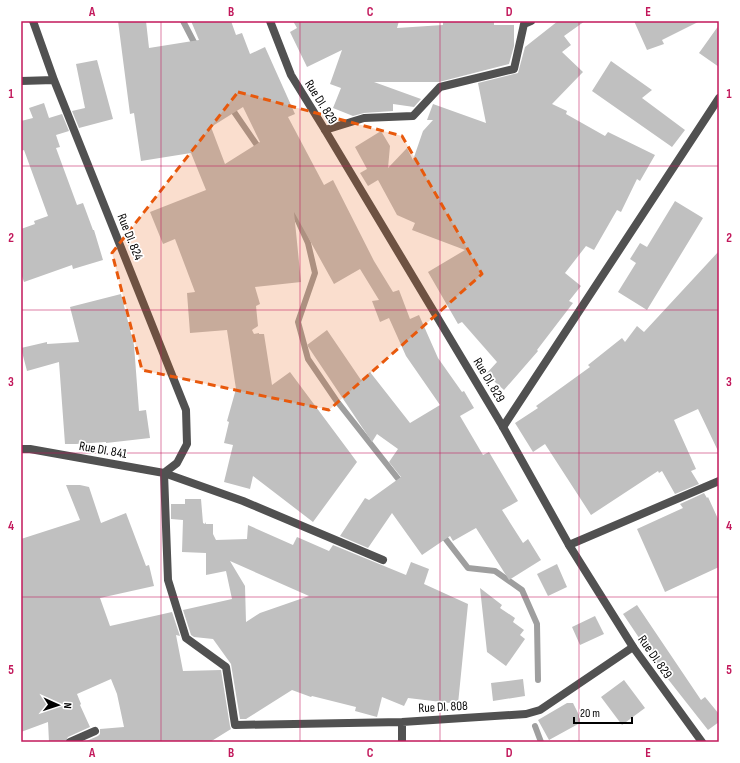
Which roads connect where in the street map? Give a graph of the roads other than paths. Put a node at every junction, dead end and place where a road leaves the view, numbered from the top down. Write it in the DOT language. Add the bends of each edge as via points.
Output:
graph roads {
  1 [pos="33,21"];
  2 [pos="270,21"];
  3 [pos="531,21"];
  4 [pos="54,80"];
  5 [pos="21,81"];
  6 [pos="719,98"];
  7 [pos="325,130"];
  8 [pos="503,427"];
  9 [pos="21,449"];
  10 [pos="164,473"];
  11 [pos="719,481"];
  12 [pos="569,545"];
  13 [pos="383,560"];
  14 [pos="633,647"];
  15 [pos="402,722"];
  16 [pos="96,731"];
  17 [pos="70,742"];
  18 [pos="402,742"];
  19 [pos="702,742"];
  1 -- 4 [label="street, Rue DI. 824"];
  2 -- 7 [label="street, Rue DI. 829" via="291,75"];
  3 -- 7 [label="street" via="524,24 514,69 440,87 413,116 364,118"];
  4 -- 5 [label="street"];
  4 -- 10 [label="street, Rue DI. 824" via="186,410 188,444 177,463"];
  6 -- 8 [label="street"];
  7 -- 8 [label="street, Rue DI. 829"];
  8 -- 12 [label="street, Rue DI. 829"];
  9 -- 10 [label="street, Rue DI. 841"];
  10 -- 13 [label="street, Rue DI. 841" via="243,501"];
  10 -- 15 [label="street, Rue DI. 808" via="168,580 186,638 226,667 236,725"];
  11 -- 12 [label="street"];
  12 -- 14 [label="street, Rue DI. 829"];
  14 -- 15 [label="street, Rue DI. 808" via="540,710 526,714"];
  14 -- 19 [label="street, Rue DI. 829"];
  15 -- 18 [label="street"];
  16 -- 17 [label="street"];
}
